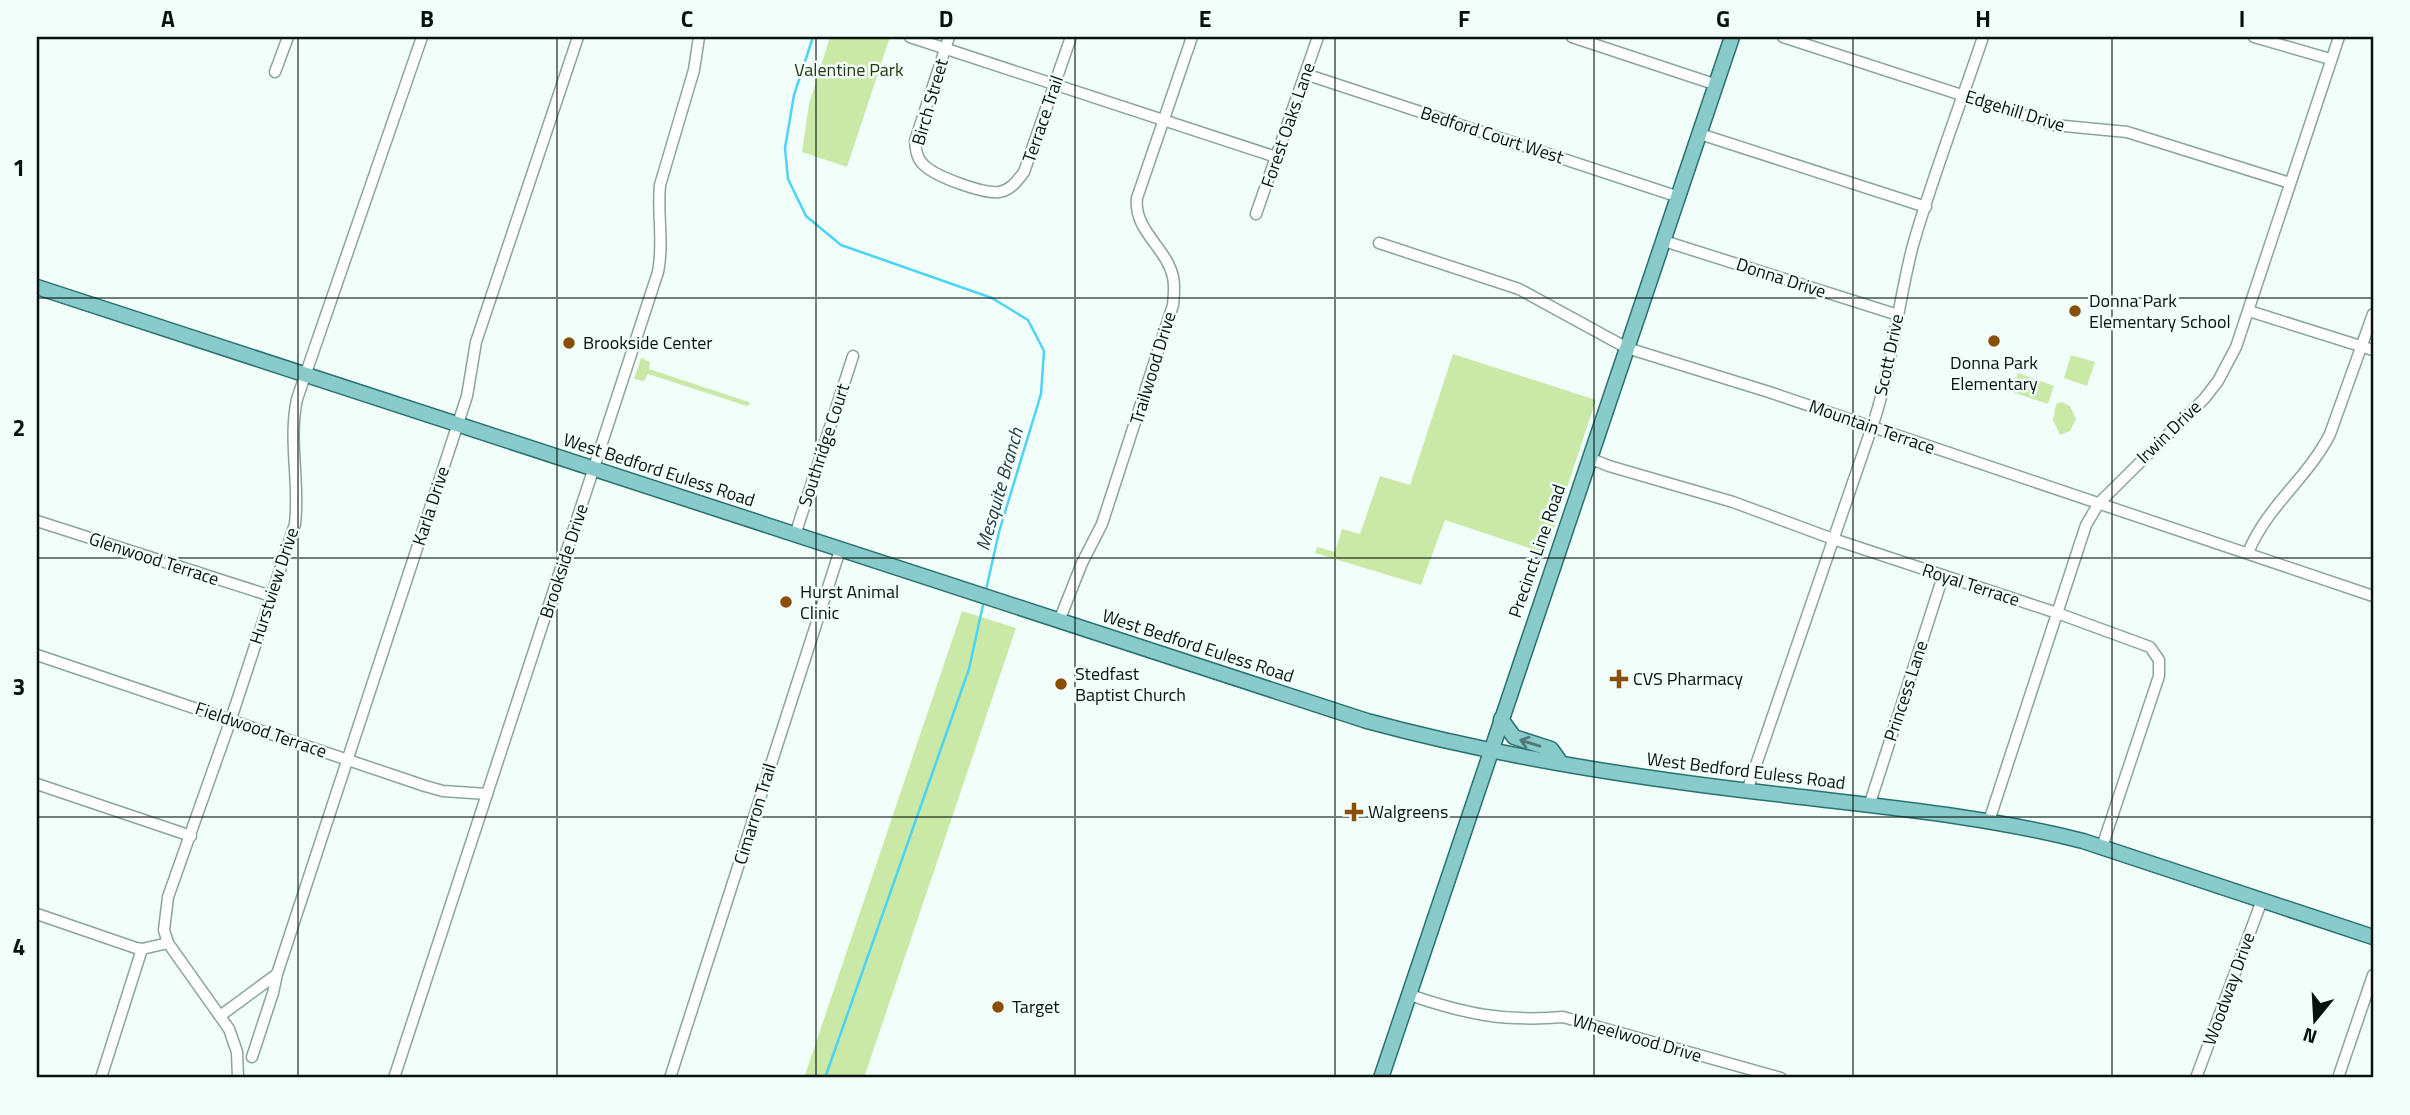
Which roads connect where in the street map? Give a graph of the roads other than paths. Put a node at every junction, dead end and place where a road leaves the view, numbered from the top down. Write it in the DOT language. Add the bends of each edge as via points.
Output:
graph roads {
  1 [pos="288,37"];
  2 [pos="422,37"];
  3 [pos="578,37"];
  4 [pos="699,37"];
  5 [pos="910,37"];
  6 [pos="1071,37"];
  7 [pos="1192,37"];
  8 [pos="1318,37"];
  9 [pos="1572,37"];
  10 [pos="1732,37"];
  11 [pos="1783,37"];
  12 [pos="1983,37"];
  13 [pos="2254,37"];
  14 [pos="2339,37"];
  15 [pos="947,42"];
  16 [pos="2330,59"];
  17 [pos="275,72"];
  18 [pos="1305,74"];
  19 [pos="1055,84"];
  20 [pos="1717,85"];
  21 [pos="1963,95"];
  22 [pos="1163,120"];
  23 [pos="1700,134"];
  24 [pos="1276,157"];
  25 [pos="961,183"];
  26 [pos="2290,183"];
  27 [pos="1679,197"];
  28 [pos="1926,207"];
  29 [pos="1256,214"];
  30 [pos="1664,241"];
  31 [pos="1379,243"];
  32 [pos="37,287"];
  33 [pos="2249,311"];
  34 [pos="2373,314"];
  35 [pos="1898,316"];
  36 [pos="1628,348"];
  37 [pos="2368,348"];
  38 [pos="853,356"];
  39 [pos="305,375"];
  40 [pos="458,425"];
  41 [pos="1872,428"];
  42 [pos="1589,458"];
  43 [pos="594,469"];
  44 [pos="2099,503"];
  45 [pos="37,521"];
  46 [pos="795,535"];
  47 [pos="1833,539"];
  48 [pos="840,550"];
  49 [pos="2248,553"];
  50 [pos="1943,576"];
  51 [pos="2373,596"];
  52 [pos="271,597"];
  53 [pos="2057,613"];
  54 [pos="1059,621"];
  55 [pos="37,655"];
  56 [pos="230,719"];
  57 [pos="1501,719"];
  58 [pos="1490,751"];
  59 [pos="348,760"];
  60 [pos="1561,763"];
  61 [pos="37,784"];
  62 [pos="1748,791"];
  63 [pos="487,794"];
  64 [pos="1869,806"];
  65 [pos="1989,821"];
  66 [pos="191,835"];
  67 [pos="2102,847"];
  68 [pos="2262,900"];
  69 [pos="37,914"];
  70 [pos="2373,937"];
  71 [pos="168,943"];
  72 [pos="142,949"];
  73 [pos="277,974"];
  74 [pos="2373,975"];
  75 [pos="1410,995"];
  76 [pos="220,1016"];
  77 [pos="252,1057"];
  78 [pos="101,1078"];
  79 [pos="238,1078"];
  80 [pos="394,1078"];
  81 [pos="670,1078"];
  82 [pos="1381,1078"];
  83 [pos="1781,1078"];
  84 [pos="2196,1078"];
  85 [pos="2338,1078"];
  1 -- 17 [label="street"];
  2 -- 39 [label="street, Hurstview Drive"];
  3 -- 40 [label="street, Karla Drive" via="476,342"];
  4 -- 43 [label="street, Brookside Drive" via="694,70 660,185 658,272"];
  5 -- 15 [label="street"];
  6 -- 19 [label="street, Terrace Trail"];
  7 -- 22 [label="street, Trailwood Drive"];
  8 -- 18 [label="street, Forest Oaks Lane"];
  9 -- 20 [label="street"];
  10 -- 20 [label="main road, Precinct Line Road"];
  11 -- 21 [label="street, Edgehill Drive"];
  12 -- 21 [label="street, Scott Drive"];
  13 -- 16 [label="street"];
  14 -- 16 [label="street, Irwin Drive"];
  15 -- 19 [label="street"];
  15 -- 25 [label="street, Birch Street" via="915,141 916,153 923,165"];
  16 -- 26 [label="street, Irwin Drive"];
  18 -- 24 [label="street, Forest Oaks Lane"];
  18 -- 27 [label="street, Bedford Court West"];
  19 -- 22 [label="street"];
  19 -- 25 [label="street, Terrace Trail" via="1024,172 1014,186 999,192"];
  20 -- 23 [label="main road, Precinct Line Road"];
  21 -- 26 [label="street, Edgehill Drive" via="2054,125 2127,132"];
  21 -- 28 [label="street, Scott Drive"];
  22 -- 24 [label="street"];
  22 -- 54 [label="street, Trailwood Drive" via="1136,209 1173,275 1173,305 1102,524"];
  23 -- 27 [label="main road, Precinct Line Road"];
  23 -- 28 [label="street"];
  24 -- 29 [label="street, Forest Oaks Lane"];
  26 -- 33 [label="street, Irwin Drive"];
  27 -- 30 [label="main road, Precinct Line Road"];
  28 -- 35 [label="street, Scott Drive"];
  30 -- 35 [label="street, Donna Drive"];
  30 -- 36 [label="main road, Precinct Line Road"];
  31 -- 36 [label="street, Mountain Terrace" via="1519,289"];
  32 -- 39 [label="main road, West Bedford Euless Road"];
  33 -- 37 [label="street"];
  33 -- 44 [label="street, Irwin Drive" via="2227,365 2204,399"];
  34 -- 37 [label="street"];
  35 -- 41 [label="street, Scott Drive"];
  36 -- 41 [label="street, Mountain Terrace"];
  36 -- 42 [label="main road, Precinct Line Road"];
  37 -- 49 [label="street" via="2323,448 2269,513"];
  38 -- 46 [label="street, Southridge Court"];
  39 -- 40 [label="main road, West Bedford Euless Road"];
  39 -- 52 [label="street, Hurstview Drive" via="293,416 295,524"];
  40 -- 43 [label="main road, West Bedford Euless Road"];
  40 -- 59 [label="street, Karla Drive"];
  41 -- 44 [label="street, Mountain Terrace"];
  41 -- 47 [label="street, Scott Drive"];
  42 -- 47 [label="street, Royal Terrace" via="1733,502"];
  42 -- 57 [label="main road, Precinct Line Road"];
  43 -- 46 [label="main road, West Bedford Euless Road"];
  43 -- 63 [label="street, Brookside Drive"];
  44 -- 49 [label="street, Mountain Terrace"];
  44 -- 53 [label="street, Irwin Drive" via="2086,525"];
  45 -- 52 [label="street, Glenwood Terrace"];
  46 -- 48 [label="main road, West Bedford Euless Road"];
  47 -- 50 [label="street, Royal Terrace"];
  47 -- 62 [label="street, Scott Drive"];
  48 -- 54 [label="main road, West Bedford Euless Road"];
  48 -- 81 [label="street, Cimarron Trail"];
  49 -- 51 [label="street, Mountain Terrace"];
  50 -- 53 [label="street, Royal Terrace"];
  50 -- 64 [label="street, Princess Lane"];
  52 -- 56 [label="street, Hurstview Drive"];
  53 -- 65 [label="street, Irwin Drive"];
  53 -- 67 [label="street, Royal Terrace" via="2142,643 2159,660 2159,676"];
  54 -- 58 [label="main road, West Bedford Euless Road" via="1353,717"];
  55 -- 56 [label="street, Fieldwood Terrace"];
  56 -- 59 [label="street, Fieldwood Terrace"];
  56 -- 66 [label="street, Hurstview Drive"];
  57 -- 58 [label="main road, Precinct Line Road"];
  60 -- 57 [label="main road, one-way" via="1551,749 1514,737"];
  58 -- 60 [label="main road, West Bedford Euless Road"];
  58 -- 75 [label="main road, Precinct Line Road"];
  59 -- 63 [label="street, Fieldwood Terrace" via="443,791"];
  59 -- 73 [label="street, Karla Drive"];
  60 -- 62 [label="main road, West Bedford Euless Road"];
  61 -- 66 [label="street"];
  62 -- 64 [label="main road, West Bedford Euless Road"];
  63 -- 80 [label="street, Brookside Drive"];
  64 -- 65 [label="main road, West Bedford Euless Road"];
  65 -- 67 [label="main road, West Bedford Euless Road"];
  66 -- 71 [label="street, Hurstview Drive" via="167,897 164,930"];
  67 -- 68 [label="main road, West Bedford Euless Road"];
  68 -- 70 [label="main road, West Bedford Euless Road"];
  68 -- 84 [label="street, Woodway Drive"];
  69 -- 72 [label="street"];
  71 -- 72 [label="street"];
  71 -- 76 [label="street"];
  72 -- 78 [label="street"];
  73 -- 76 [label="street"];
  73 -- 77 [label="street, Karla Drive"];
  74 -- 85 [label="street"];
  75 -- 82 [label="main road, Precinct Line Road"];
  75 -- 83 [label="street, Wheelwood Drive" via="1494,1017 1563,1017"];
  76 -- 79 [label="street" via="234,1041"];
}
